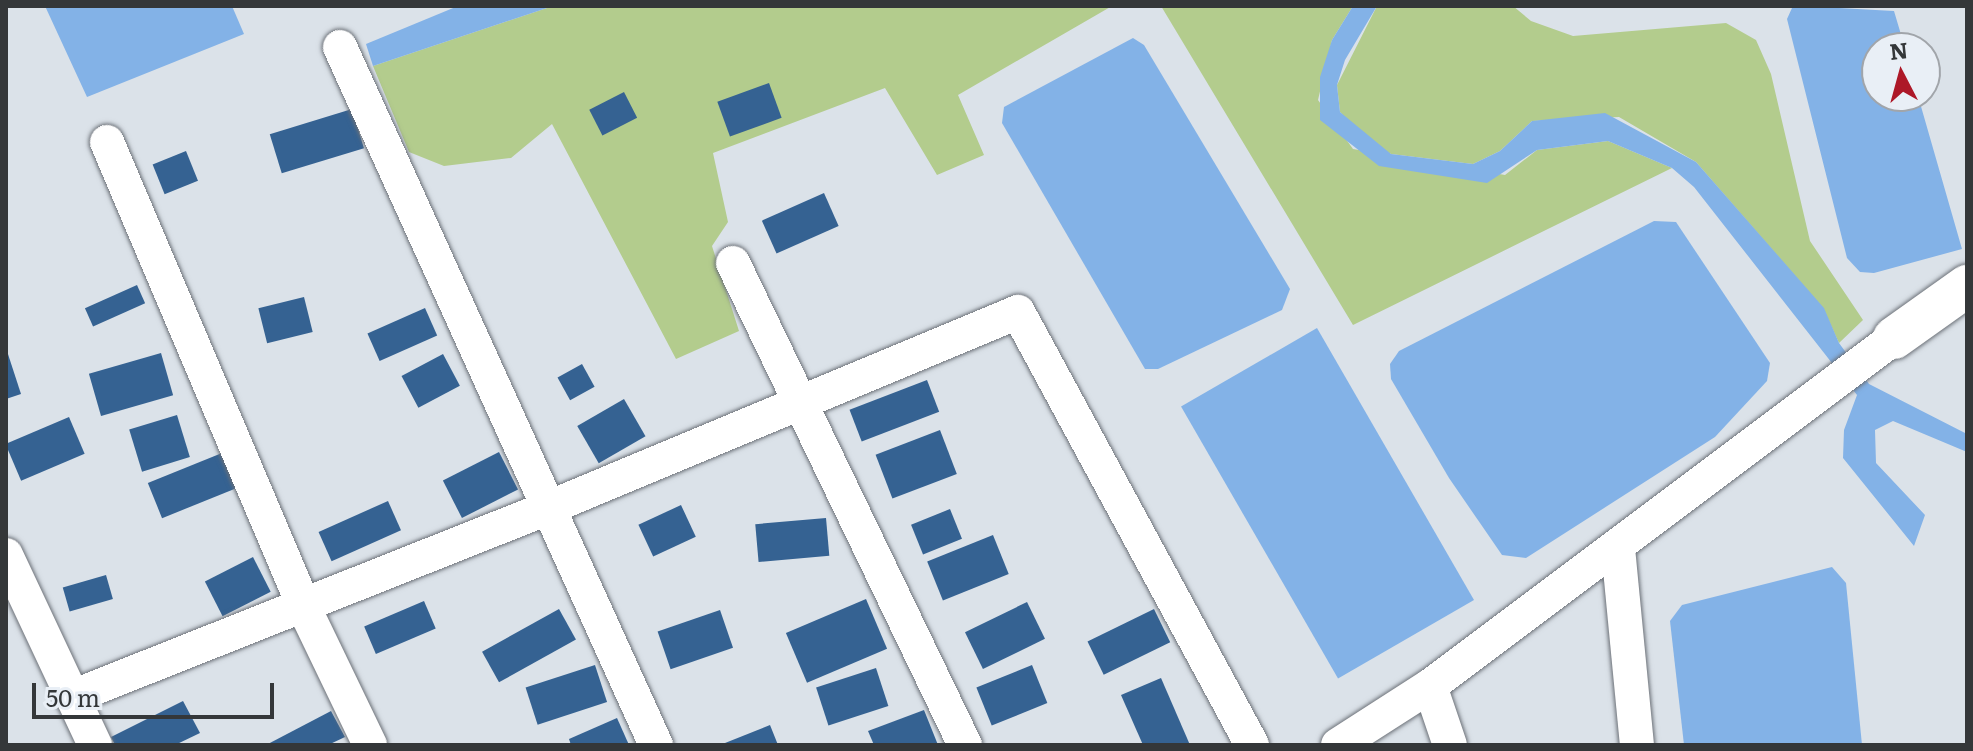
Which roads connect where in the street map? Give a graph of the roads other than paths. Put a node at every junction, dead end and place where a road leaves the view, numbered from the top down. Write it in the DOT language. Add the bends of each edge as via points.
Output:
graph roads {
  1 [pos="340,47"];
  2 [pos="107,142"];
  3 [pos="733,263"];
  4 [pos="1967,286"];
  5 [pos="1894,338"];
  6 [pos="800,403"];
  7 [pos="548,508"];
  8 [pos="1618,548"];
  9 [pos="6,555"];
  10 [pos="303,603"];
  11 [pos="1430,686"];
  12 [pos="72,697"];
  13 [pos="95,745"];
  14 [pos="370,745"];
  15 [pos="656,745"];
  16 [pos="965,745"];
  17 [pos="1252,745"];
  18 [pos="1338,745"];
  19 [pos="1450,745"];
  20 [pos="1637,745"];
  1 -- 7 [label="street"];
  2 -- 10 [label="street"];
  3 -- 6 [label="street"];
  4 -- 5 [label="street"];
  5 -- 8 [label="street"];
  6 -- 7 [label="street"];
  6 -- 16 [label="street"];
  6 -- 17 [label="street" via="1018,312"];
  7 -- 10 [label="street"];
  7 -- 15 [label="street"];
  8 -- 11 [label="street"];
  8 -- 20 [label="street"];
  9 -- 12 [label="street"];
  10 -- 12 [label="street"];
  10 -- 14 [label="street"];
  11 -- 18 [label="street" via="1367,732"];
  11 -- 19 [label="street"];
  12 -- 13 [label="street"];
}
